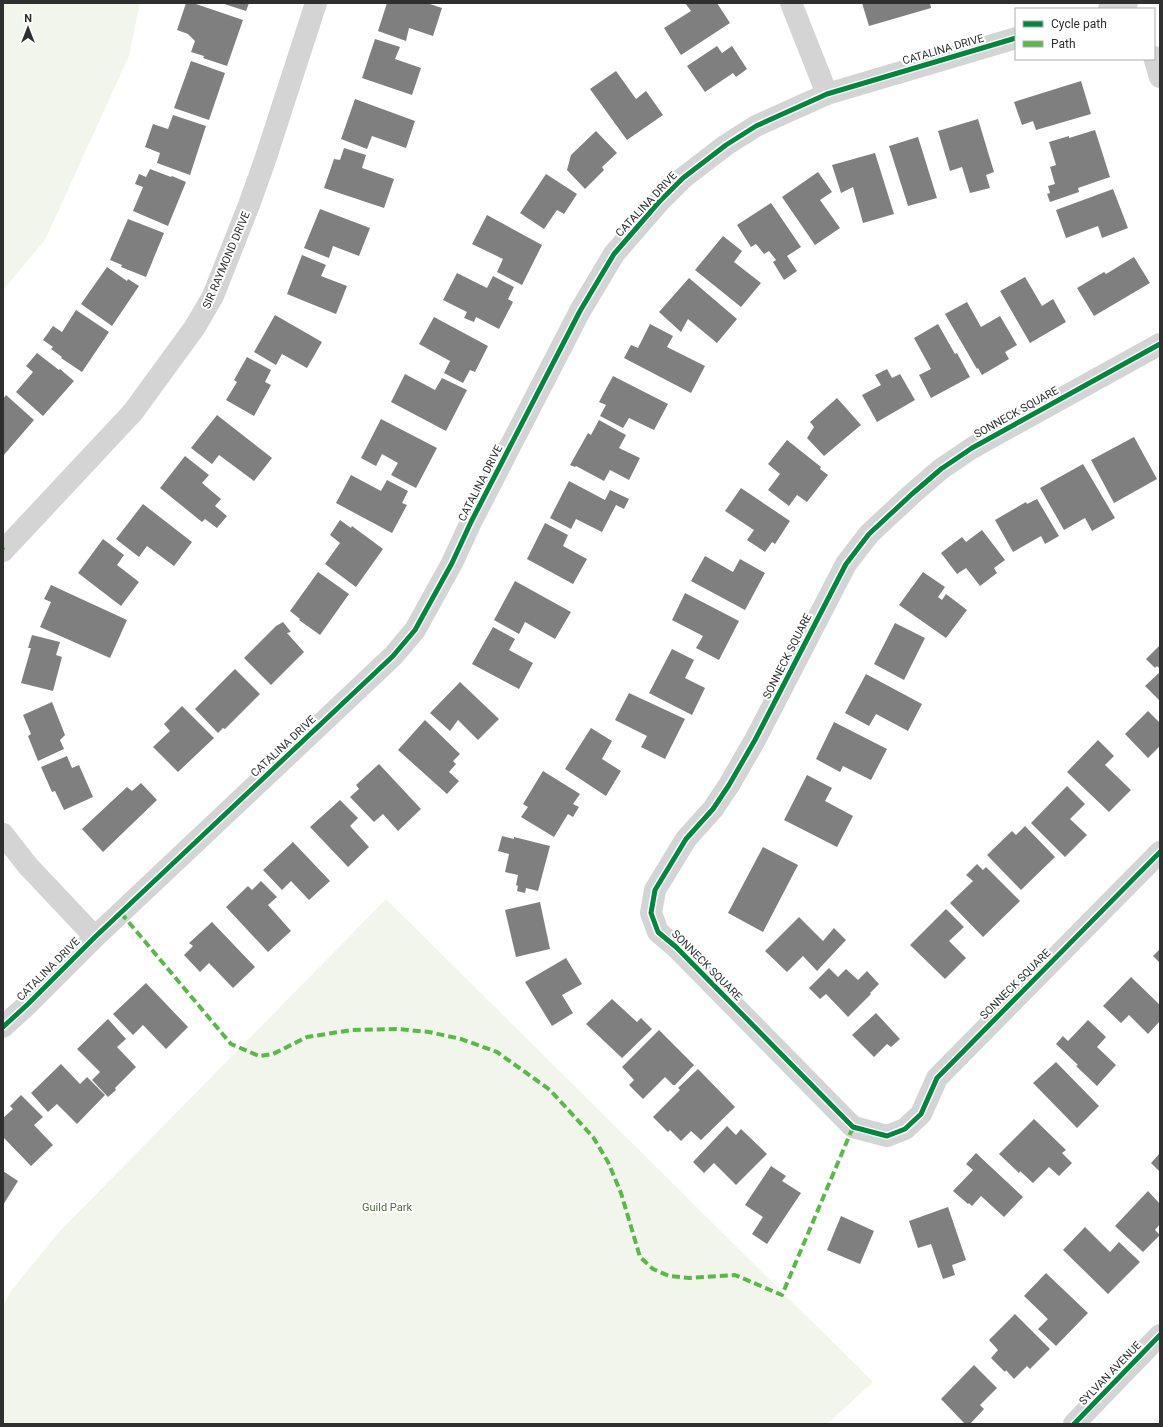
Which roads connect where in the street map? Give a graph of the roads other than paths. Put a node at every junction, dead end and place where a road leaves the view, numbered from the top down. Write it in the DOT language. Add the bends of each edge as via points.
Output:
graph roads {
  1 [pos="316,3"];
  2 [pos="791,3"];
  3 [pos="1127,3"];
  4 [pos="1112,8"];
  5 [pos="1015,38"];
  6 [pos="1155,60"];
  7 [pos="1160,77"];
  8 [pos="827,94"];
  9 [pos="1160,344"];
  10 [pos="3,551"];
  11 [pos="3,834"];
  12 [pos="1160,852"];
  13 [pos="95,937"];
  14 [pos="3,1027"];
  15 [pos="1160,1335"];
  16 [pos="1074,1424"];
  1 -- 10 [label="street, SIR RAYMOND DRIVE" via="262,170 213,296 195,326 133,412"];
  2 -- 8 [label="street"];
  3 -- 4 [label="street"];
  5 -- 8 [label="street, CATALINA DRIVE"];
  6 -- 7 [label="street"];
  8 -- 13 [label="street, CATALINA DRIVE" via="756,126 726,145 683,178 636,228 614,254 580,311 416,630 393,656"];
  9 -- 12 [label="street, SONNECK SQUARE" via="972,448 929,479 869,534 846,564 729,785 713,809 686,839 655,890 651,913 658,932 676,947 853,1127 887,1136 906,1129 921,1114 937,1078"];
  11 -- 13 [label="street" via="28,866"];
  13 -- 14 [label="street, CATALINA DRIVE"];
  15 -- 16 [label="street, SYLVAN AVENUE"];
}
